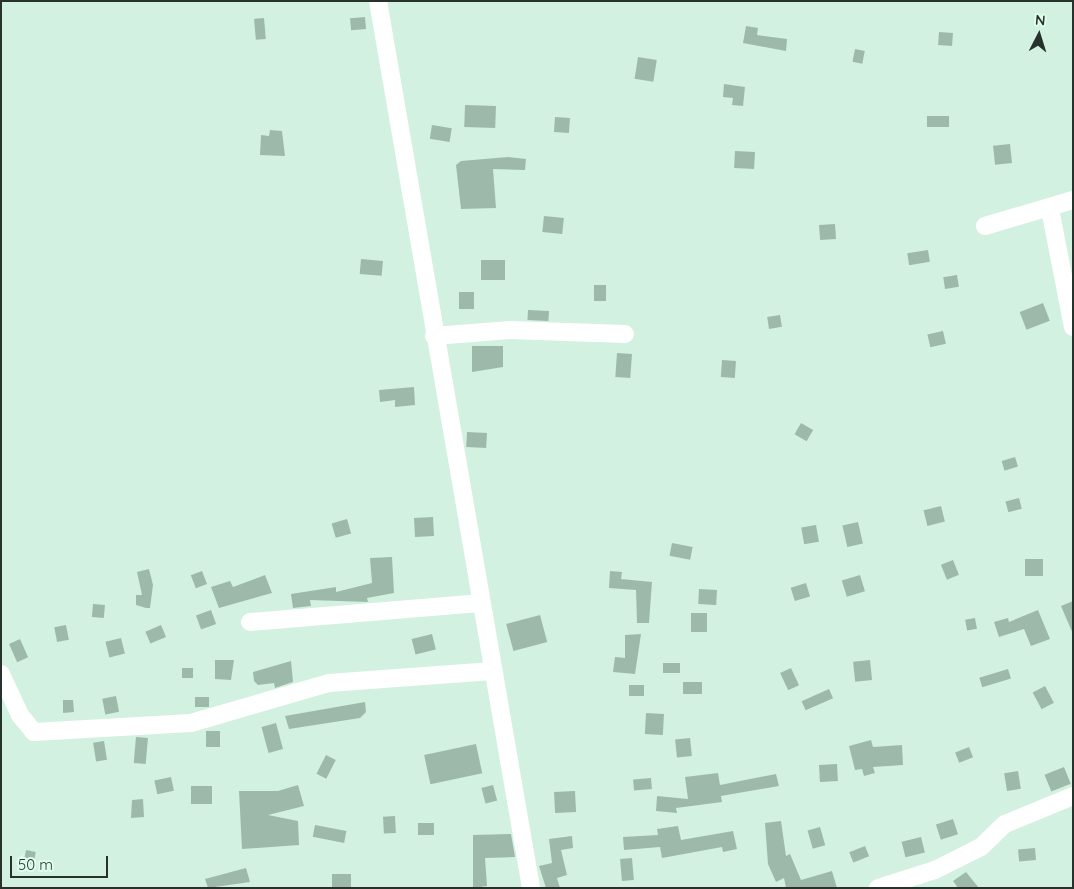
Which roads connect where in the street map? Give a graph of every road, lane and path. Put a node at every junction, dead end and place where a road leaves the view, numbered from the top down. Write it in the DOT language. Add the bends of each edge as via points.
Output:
graph roads {
  1 [pos="378,1"];
  2 [pos="1073,200"];
  3 [pos="1050,209"];
  4 [pos="985,226"];
  5 [pos="1073,327"];
  6 [pos="625,334"];
  7 [pos="434,336"];
  8 [pos="479,603"];
  9 [pos="250,622"];
  10 [pos="493,671"];
  11 [pos="1,674"];
  12 [pos="1073,796"];
  13 [pos="531,888"];
  14 [pos="878,888"];
  1 -- 7 [label="street"];
  2 -- 3 [label="street"];
  3 -- 4 [label="street"];
  3 -- 5 [label="street"];
  6 -- 7 [label="street" via="510,330"];
  7 -- 8 [label="street"];
  8 -- 9 [label="street"];
  8 -- 10 [label="street"];
  10 -- 11 [label="street" via="329,683 191,722 34,732 20,715"];
  10 -- 13 [label="street"];
  12 -- 14 [label="street" via="1006,824 981,847 935,870"];
}
